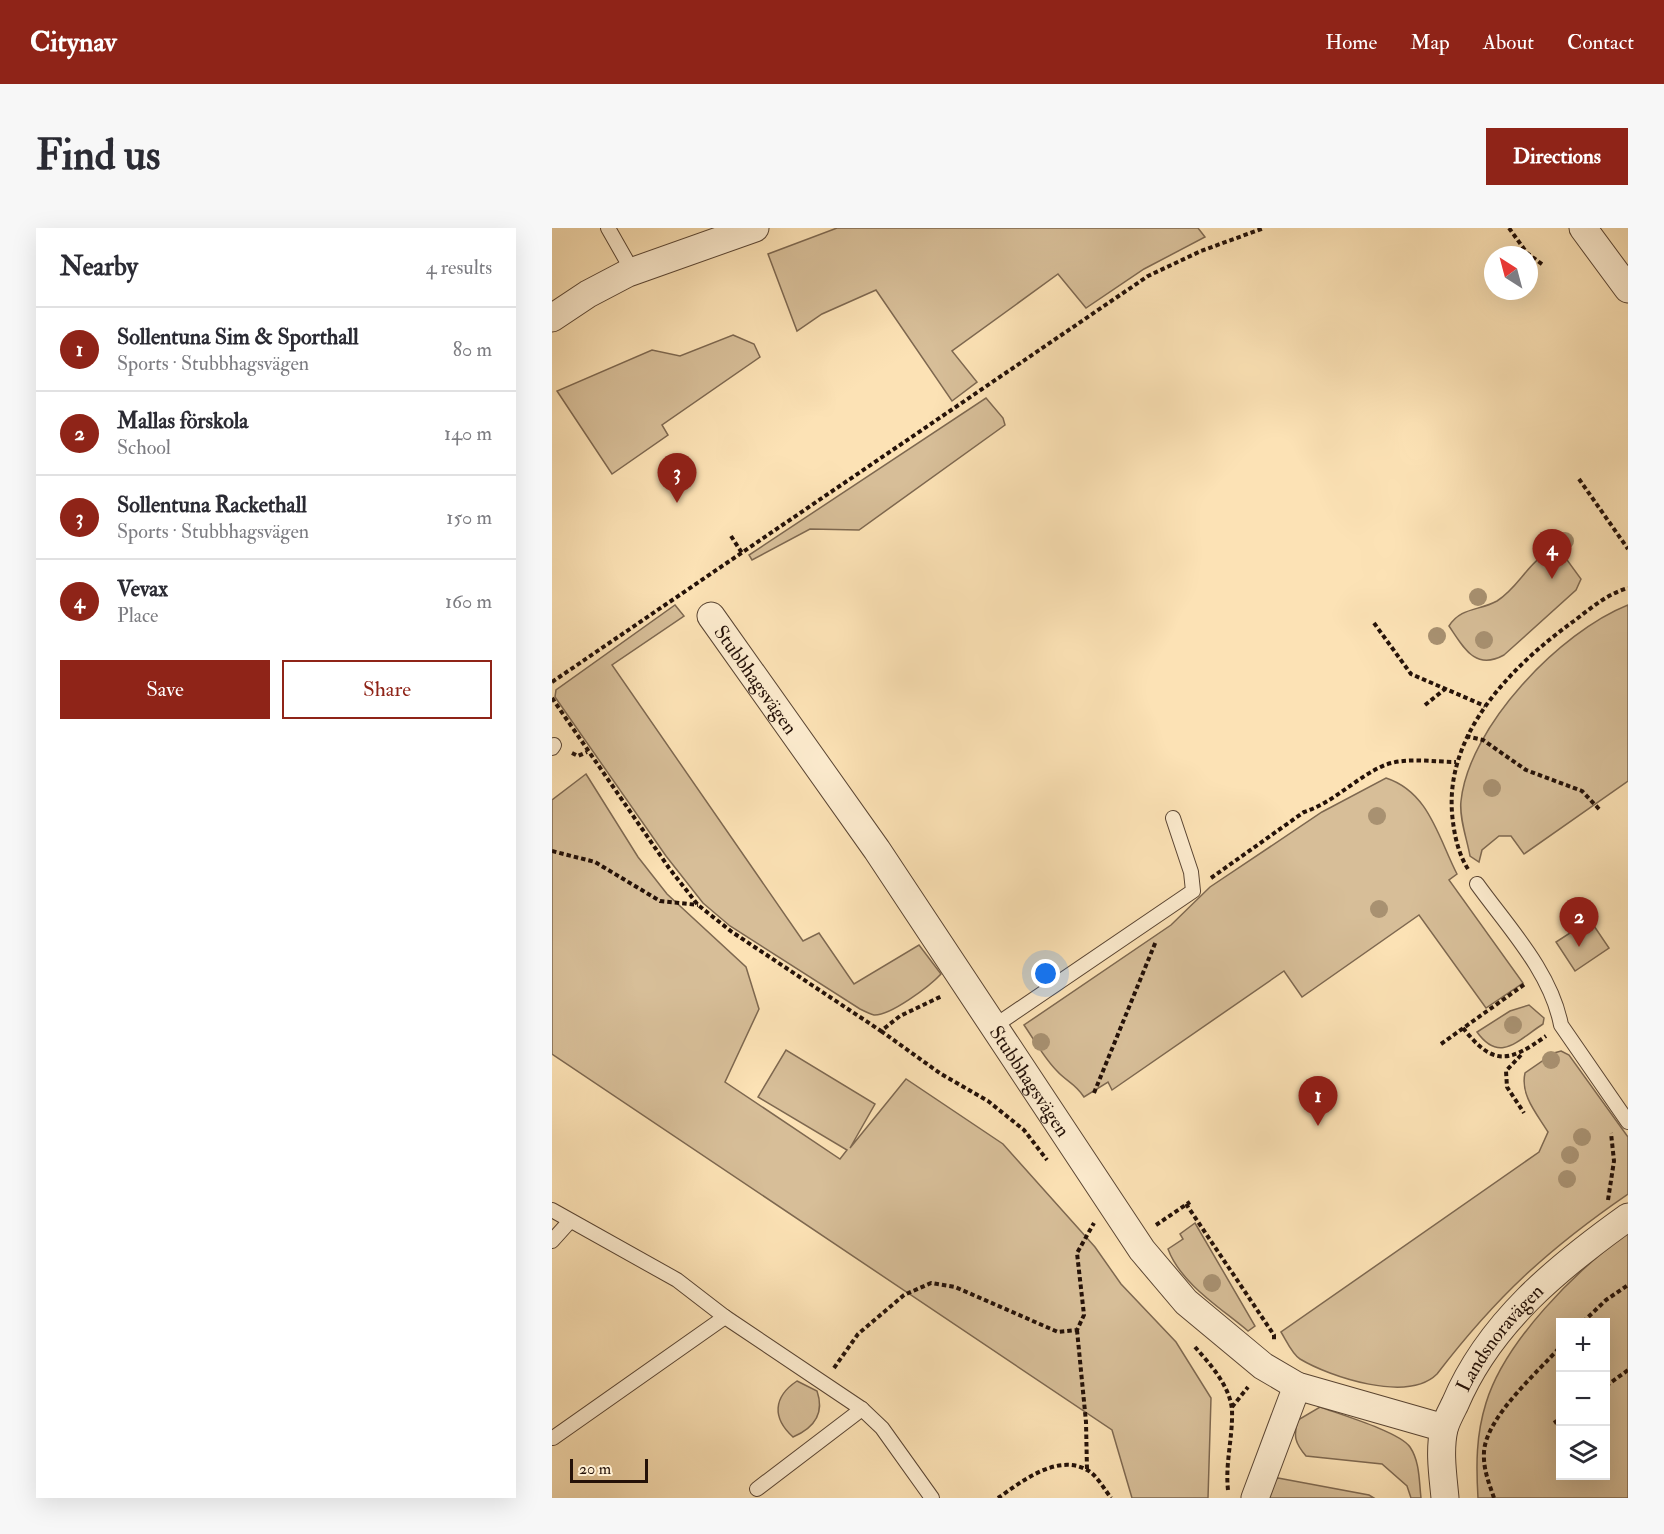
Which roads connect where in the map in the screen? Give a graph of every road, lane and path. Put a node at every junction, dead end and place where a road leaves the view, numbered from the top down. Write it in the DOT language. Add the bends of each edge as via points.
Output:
graph roads {
  1 [pos="608,228"];
  2 [pos="754,228"];
  3 [pos="1264,228"];
  4 [pos="1509,228"];
  5 [pos="1583,228"];
  6 [pos="1543,265"];
  7 [pos="633,272"];
  8 [pos="1628,289"];
  9 [pos="552,318"];
  10 [pos="1579,479"];
  11 [pos="731,536"];
  12 [pos="1628,549"];
  13 [pos="742,553"];
  14 [pos="1628,588"];
  15 [pos="711,616"];
  16 [pos="1374,623"];
  17 [pos="552,682"];
  18 [pos="1445,689"];
  19 [pos="552,698"];
  20 [pos="1425,705"];
  21 [pos="1485,706"];
  22 [pos="1466,736"];
  23 [pos="1456,762"];
  24 [pos="1600,810"];
  25 [pos="1173,818"];
  26 [pos="552,851"];
  27 [pos="1477,884"];
  28 [pos="1193,891"];
  29 [pos="1178,901"];
  30 [pos="698,905"];
  31 [pos="1540,972"];
  32 [pos="963,984"];
  33 [pos="1561,1025"];
  34 [pos="993,1028"];
  35 [pos="1463,1028"];
  36 [pos="881,1031"];
  37 [pos="1441,1044"];
  38 [pos="1521,1054"];
  39 [pos="1094,1093"];
  40 [pos="1524,1113"];
  41 [pos="1628,1122"];
  42 [pos="1610,1130"];
  43 [pos="1050,1163"];
  44 [pos="552,1210"];
  45 [pos="1618,1211"];
  46 [pos="1088,1214"];
  47 [pos="570,1221"];
  48 [pos="1094,1222"];
  49 [pos="1154,1227"];
  50 [pos="1100,1231"];
  51 [pos="552,1241"];
  52 [pos="1628,1284"];
  53 [pos="725,1317"];
  54 [pos="1588,1318"];
  55 [pos="1077,1330"];
  56 [pos="1192,1344"];
  57 [pos="1275,1351"];
  58 [pos="1556,1352"];
  59 [pos="1628,1370"];
  60 [pos="825,1382"];
  61 [pos="1610,1383"];
  62 [pos="1250,1384"];
  63 [pos="1297,1386"];
  64 [pos="1232,1408"];
  65 [pos="862,1409"];
  66 [pos="1444,1428"];
  67 [pos="553,1438"];
  68 [pos="1088,1470"];
  69 [pos="758,1489"];
  70 [pos="1242,1496"];
  71 [pos="932,1498"];
  72 [pos="998,1498"];
  73 [pos="1111,1498"];
  74 [pos="1445,1498"];
  75 [pos="1494,1498"];
  1 -- 7 [label="lane"];
  2 -- 7 [label="street"];
  3 -- 13 [label="path" via="1148,276"];
  4 -- 6 [label="path" via="1527,253"];
  5 -- 8 [label="street"];
  7 -- 9 [label="street" via="588,294"];
  10 -- 12 [label="path"];
  11 -- 13 [label="path"];
  13 -- 17 [label="path"];
  14 -- 21 [label="path" via="1613,593 1551,637"];
  15 -- 32 [label="street, Stubbhagsvägen" via="877,850"];
  16 -- 18 [label="path" via="1411,674"];
  18 -- 20 [label="path"];
  18 -- 21 [label="path"];
  19 -- 30 [label="path"];
  21 -- 22 [label="path"];
  22 -- 23 [label="path"];
  22 -- 24 [label="path" via="1483,740 1526,770 1582,791"];
  23 -- 27 [label="path" via="1449,800 1455,837"];
  23 -- 28 [label="path" via="1386,765 1321,807 1304,812"];
  25 -- 28 [label="lane" via="1191,872"];
  26 -- 30 [label="path" via="595,862 660,901"];
  27 -- 31 [label="lane"];
  28 -- 29 [label="lane"];
  29 -- 34 [label="lane"];
  29 -- 39 [label="path" via="1161,930"];
  30 -- 36 [label="path"];
  31 -- 33 [label="lane" via="1557,1006"];
  31 -- 35 [label="path"];
  32 -- 34 [label="street, Stubbhagsvägen"];
  32 -- 36 [label="path" via="900,1016"];
  33 -- 38 [label="path"];
  33 -- 41 [label="lane"];
  34 -- 63 [label="street, Stubbhagsvägen" via="1157,1268 1186,1302 1228,1339"];
  35 -- 37 [label="path"];
  35 -- 38 [label="path" via="1479,1048 1492,1055"];
  36 -- 43 [label="path" via="941,1074 988,1101 1024,1130"];
  38 -- 40 [label="path" via="1506,1071 1507,1087"];
  42 -- 45 [label="path"];
  44 -- 47 [label="lane"];
  45 -- 66 [label="street, Landsnoravägen" via="1530,1295 1485,1348 1463,1384"];
  46 -- 48 [label="path"];
  47 -- 51 [label="lane"];
  47 -- 53 [label="lane" via="677,1280"];
  48 -- 50 [label="path"];
  48 -- 55 [label="path" via="1077,1253 1084,1316"];
  49 -- 57 [label="path" via="1188,1203 1274,1335"];
  52 -- 54 [label="path"];
  53 -- 60 [label="lane"];
  53 -- 67 [label="lane"];
  55 -- 60 [label="path" via="1058,1332 955,1287 931,1283 904,1295 858,1334"];
  55 -- 68 [label="path"];
  56 -- 64 [label="path" via="1217,1372"];
  58 -- 75 [label="path" via="1490,1432 1484,1449 1484,1468"];
  59 -- 61 [label="path"];
  60 -- 65 [label="lane"];
  62 -- 64 [label="path"];
  63 -- 66 [label="street, Stubbhagsvägen"];
  63 -- 70 [label="street"];
  64 -- 70 [label="path" via="1227,1452"];
  65 -- 69 [label="lane"];
  65 -- 71 [label="lane" via="882,1428"];
  66 -- 74 [label="street, Landsnoravägen"];
  68 -- 72 [label="path" via="1061,1464 1030,1477"];
  68 -- 73 [label="path"];
}
